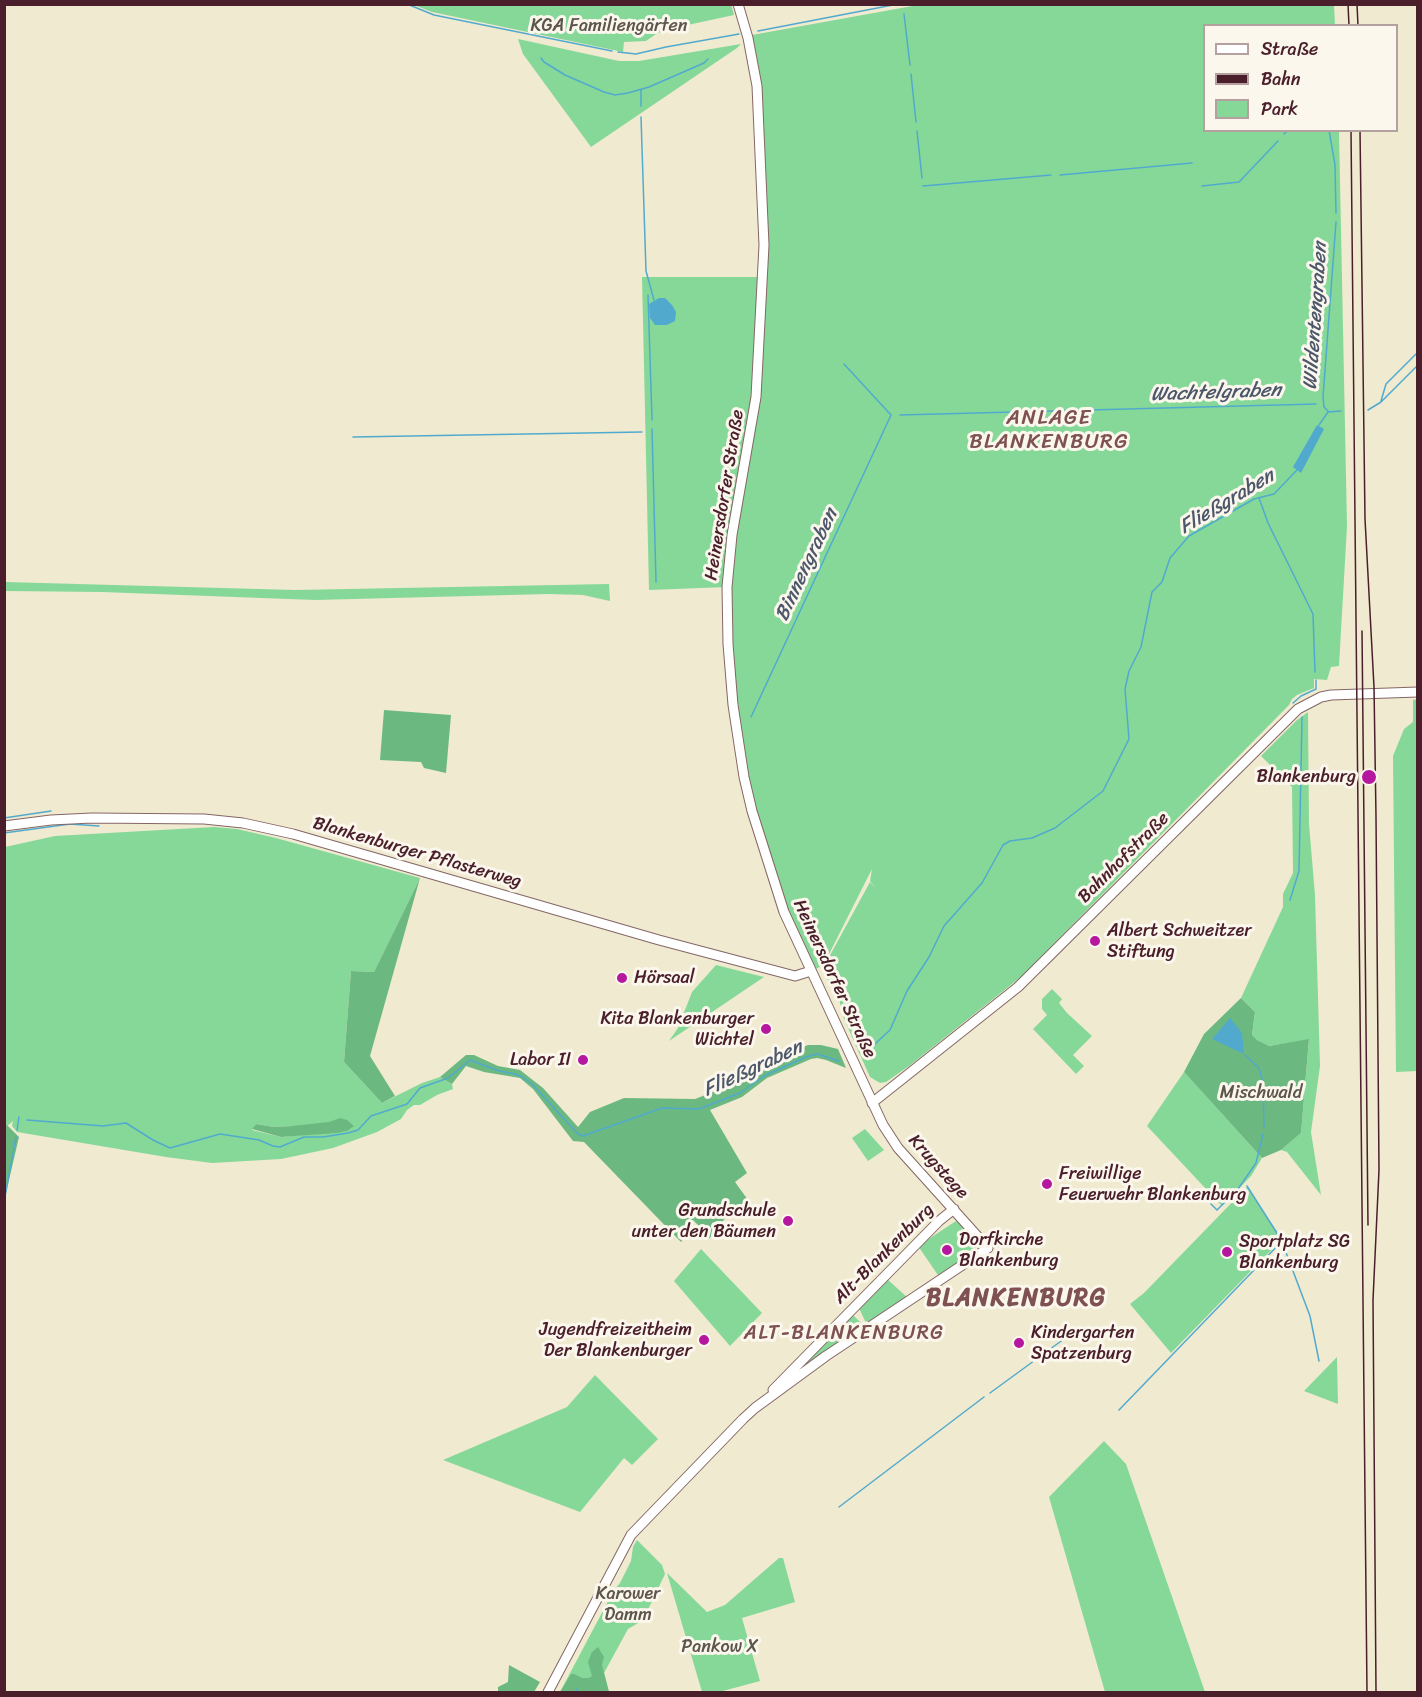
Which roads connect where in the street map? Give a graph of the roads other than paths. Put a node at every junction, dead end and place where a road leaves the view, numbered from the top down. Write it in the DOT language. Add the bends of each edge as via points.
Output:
graph roads {
  1 [pos="740,8"];
  2 [pos="1418,692"];
  3 [pos="4,826"];
  4 [pos="811,971"];
  5 [pos="872,1103"];
  6 [pos="954,1209"];
  7 [pos="987,1248"];
  8 [pos="764,1401"];
  9 [pos="548,1692"];
  1 -- 4 [label="main road, Heinersdorfer Straße" via="755,70 759,115 763,280 756,397 727,587 728,644 738,742 752,811 784,912"];
  2 -- 5 [label="main road, Bahnhofstraße" via="1331,695 1298,709 1018,987"];
  3 -- 4 [label="main road, Blankenburger Pflasterweg" via="92,818 204,819 256,825 775,971 795,976"];
  4 -- 5 [label="main road, Heinersdorfer Straße"];
  5 -- 6 [label="main road, Krugstege" via="898,1148"];
  6 -- 7 [label="main road, Krugstege"];
  6 -- 8 [label="main road, Alt-Blankenburg"];
  7 -- 8 [label="main road, Alt-Blankenburg"];
  8 -- 9 [label="main road, Alt-Blankenburg" via="631,1534"];
}
